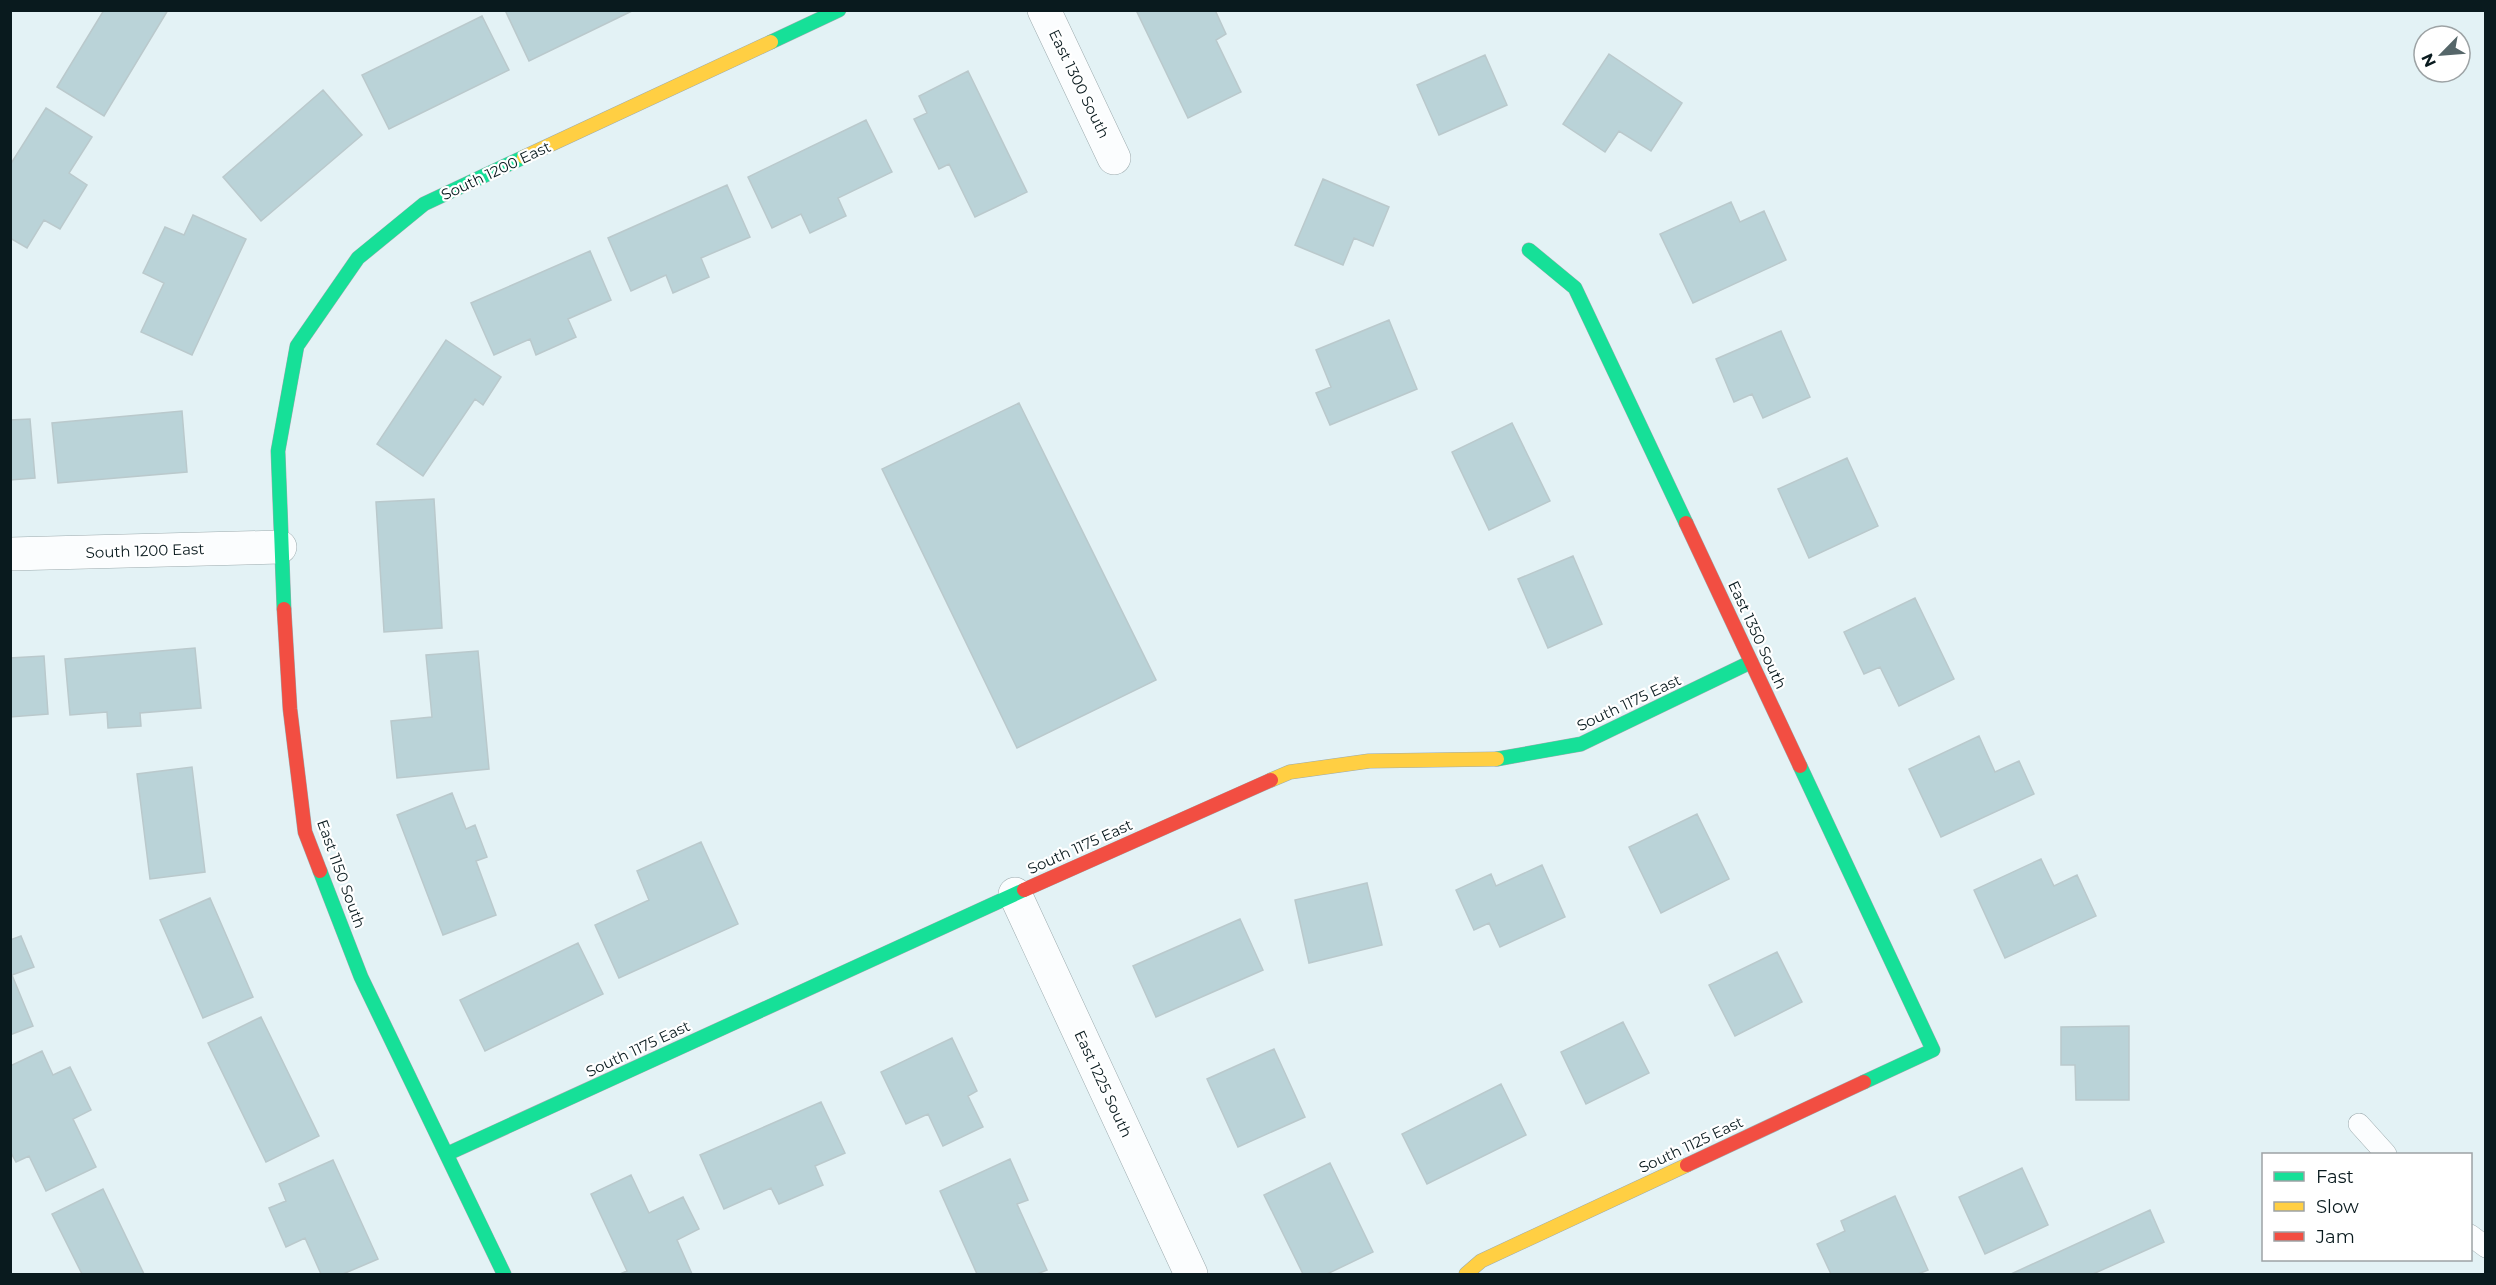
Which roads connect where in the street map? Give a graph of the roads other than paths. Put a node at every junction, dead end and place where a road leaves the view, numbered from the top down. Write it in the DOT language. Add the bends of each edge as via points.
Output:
graph roads {
  1 [pos="839,10"];
  2 [pos="1044,10"];
  3 [pos="1114,158"];
  4 [pos="1529,250"];
  5 [pos="278,452"];
  6 [pos="280,547"];
  7 [pos="10,554"];
  8 [pos="1751,662"];
  9 [pos="1015,894"];
  10 [pos="1934,1050"];
  11 [pos="2359,1124"];
  12 [pos="2384,1153"];
  13 [pos="447,1154"];
  14 [pos="2472,1236"];
  15 [pos="2486,1247"];
  16 [pos="504,1275"];
  17 [pos="1191,1275"];
  18 [pos="1466,1275"];
  1 -- 5 [label="street, South 1200 East" via="424,204 358,258 297,346"];
  2 -- 3 [label="street, East 1300 South"];
  4 -- 8 [label="street, East 1350 South" via="1575,288"];
  5 -- 6 [label="street, East 1150 South"];
  6 -- 7 [label="street, South 1200 East"];
  6 -- 13 [label="street, East 1150 South" via="290,709 305,832 361,977"];
  8 -- 9 [label="street, South 1175 East" via="1581,744 1491,760 1369,760 1290,772"];
  8 -- 10 [label="street, East 1350 South"];
  9 -- 13 [label="street, South 1175 East"];
  9 -- 17 [label="street, East 1225 South"];
  10 -- 18 [label="street, South 1125 East" via="1481,1261"];
  11 -- 12 [label="lane"];
  13 -- 16 [label="street, East 1150 South"];
  14 -- 15 [label="lane"];
}
